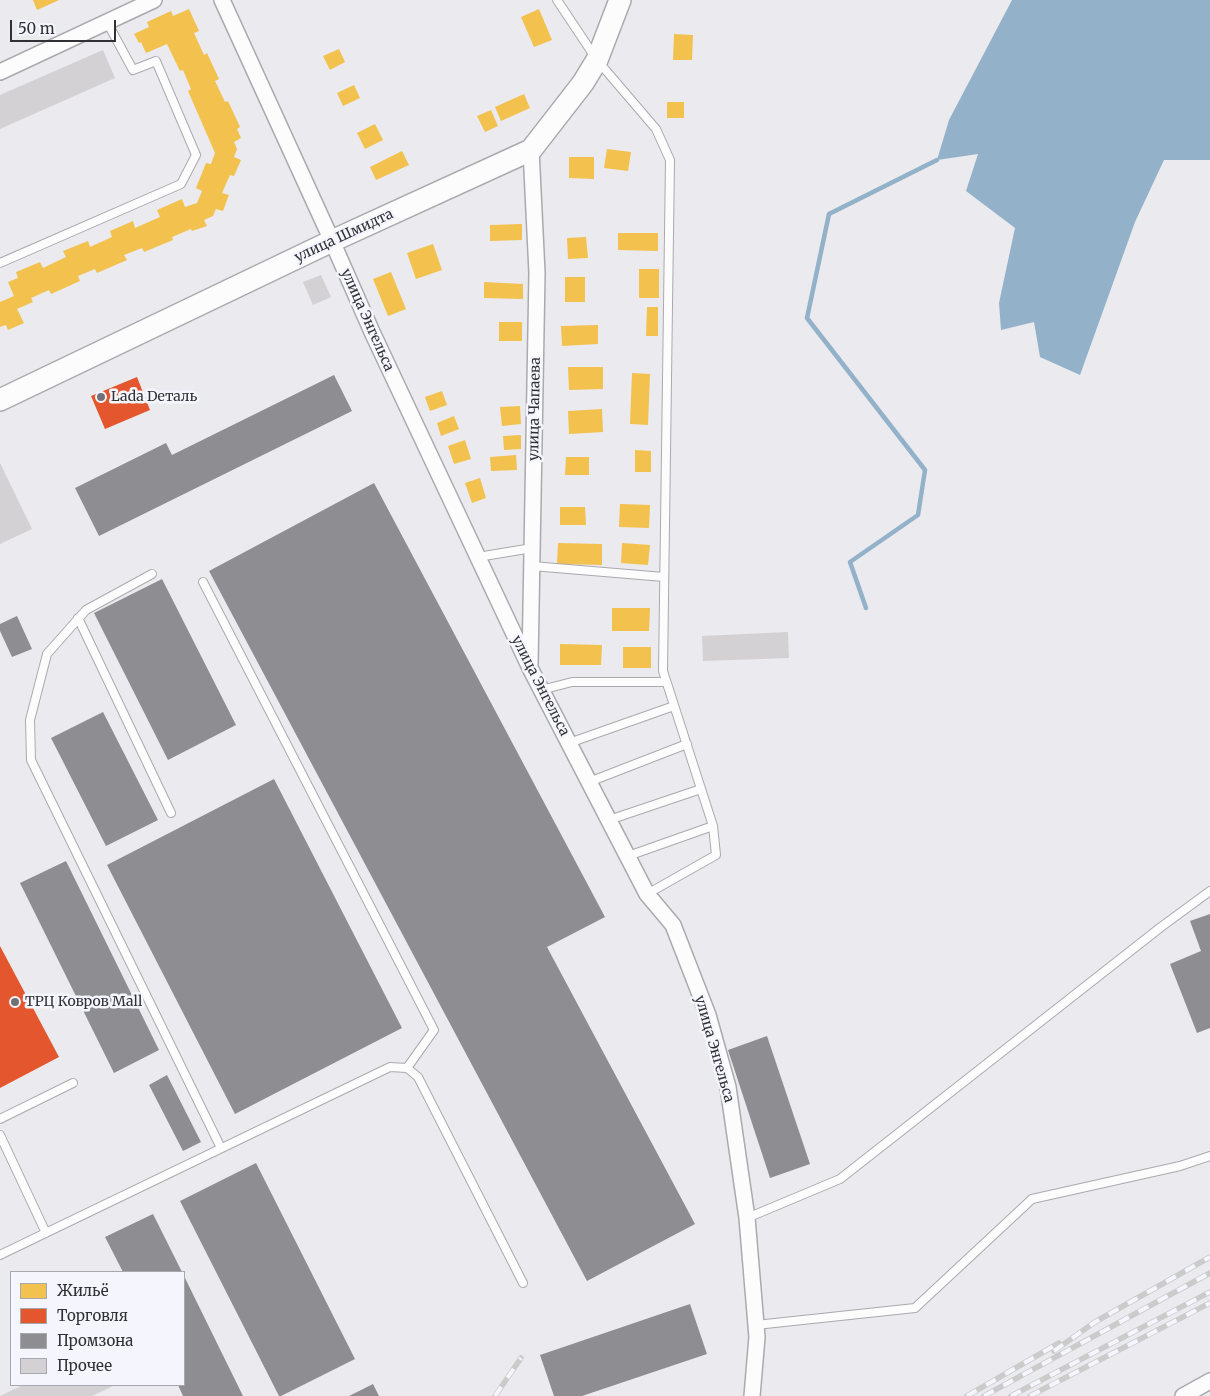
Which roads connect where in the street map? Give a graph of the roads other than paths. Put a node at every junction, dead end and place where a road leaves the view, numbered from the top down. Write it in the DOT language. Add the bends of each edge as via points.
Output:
graph roads {
  1 [pos="154,0"];
  2 [pos="222,0"];
  3 [pos="557,0"];
  4 [pos="620,0"];
  5 [pos="107,22"];
  6 [pos="597,60"];
  7 [pos="0,72"];
  8 [pos="531,150"];
  9 [pos="332,241"];
  10 [pos="0,263"];
  11 [pos="0,400"];
  12 [pos="532,548"];
  13 [pos="478,558"];
  14 [pos="532,566"];
  15 [pos="152,574"];
  16 [pos="664,578"];
  17 [pos="203,582"];
  18 [pos="78,618"];
  19 [pos="530,668"];
  20 [pos="666,682"];
  21 [pos="542,690"];
  22 [pos="674,706"];
  23 [pos="569,743"];
  24 [pos="687,744"];
  25 [pos="589,782"];
  26 [pos="702,789"];
  27 [pos="171,813"];
  28 [pos="609,820"];
  29 [pos="713,826"];
  30 [pos="628,856"];
  31 [pos="1210,891"];
  32 [pos="647,894"];
  33 [pos="406,1068"];
  34 [pos="74,1083"];
  35 [pos="0,1119"];
  36 [pos="0,1135"];
  37 [pos="221,1148"];
  38 [pos="1210,1156"];
  39 [pos="748,1218"];
  40 [pos="46,1233"];
  41 [pos="0,1255"];
  42 [pos="523,1283"];
  43 [pos="756,1325"];
  44 [pos="1210,1381"];
  45 [pos="752,1396"];
  46 [pos="1183,1396"];
  1 -- 5 [label="street"];
  2 -- 9 [label="street, улица Энгельса"];
  3 -- 6 [label="lane"];
  4 -- 6 [label="main road, улица Шмидта"];
  5 -- 7 [label="street"];
  5 -- 10 [label="lane" via="133,70 156,61 196,154 182,184"];
  6 -- 8 [label="main road, улица Шмидта"];
  6 -- 16 [label="lane" via="656,129 670,160"];
  8 -- 9 [label="main road, улица Шмидта"];
  8 -- 12 [label="street, улица Чапаева" via="538,272"];
  9 -- 11 [label="main road, улица Шмидта"];
  9 -- 13 [label="street, улица Энгельса"];
  12 -- 13 [label="lane"];
  12 -- 14 [label="street, улица Чапаева"];
  13 -- 19 [label="street, улица Энгельса"];
  14 -- 16 [label="lane"];
  14 -- 19 [label="street, улица Чапаева"];
  15 -- 18 [label="lane" via="86,610"];
  16 -- 20 [label="lane" via="663,670"];
  17 -- 33 [label="lane" via="434,1030"];
  18 -- 27 [label="lane"];
  18 -- 37 [label="lane" via="47,654 30,720 31,760"];
  19 -- 21 [label="street, улица Энгельса"];
  20 -- 21 [label="lane" via="572,682"];
  20 -- 22 [label="lane"];
  21 -- 23 [label="street, улица Энгельса"];
  22 -- 23 [label="lane"];
  22 -- 24 [label="lane"];
  23 -- 25 [label="street, улица Энгельса"];
  24 -- 25 [label="lane"];
  24 -- 26 [label="lane"];
  25 -- 28 [label="street, улица Энгельса"];
  26 -- 28 [label="lane"];
  26 -- 29 [label="lane"];
  28 -- 30 [label="street, улица Энгельса"];
  29 -- 30 [label="lane"];
  29 -- 32 [label="lane" via="716,855"];
  30 -- 32 [label="street, улица Энгельса"];
  31 -- 39 [label="lane" via="840,1179"];
  32 -- 39 [label="street, улица Энгельса" via="673,925 708,1015 728,1086"];
  33 -- 37 [label="lane" via="390,1067"];
  33 -- 42 [label="lane" via="418,1077"];
  34 -- 35 [label="lane"];
  36 -- 40 [label="lane"];
  37 -- 40 [label="lane"];
  38 -- 43 [label="lane" via="1180,1166 1032,1200 915,1308"];
  39 -- 43 [label="street, улица Энгельса"];
  40 -- 41 [label="lane"];
  43 -- 45 [label="street, улица Энгельса"];
  44 -- 46 [label="street"];
}
